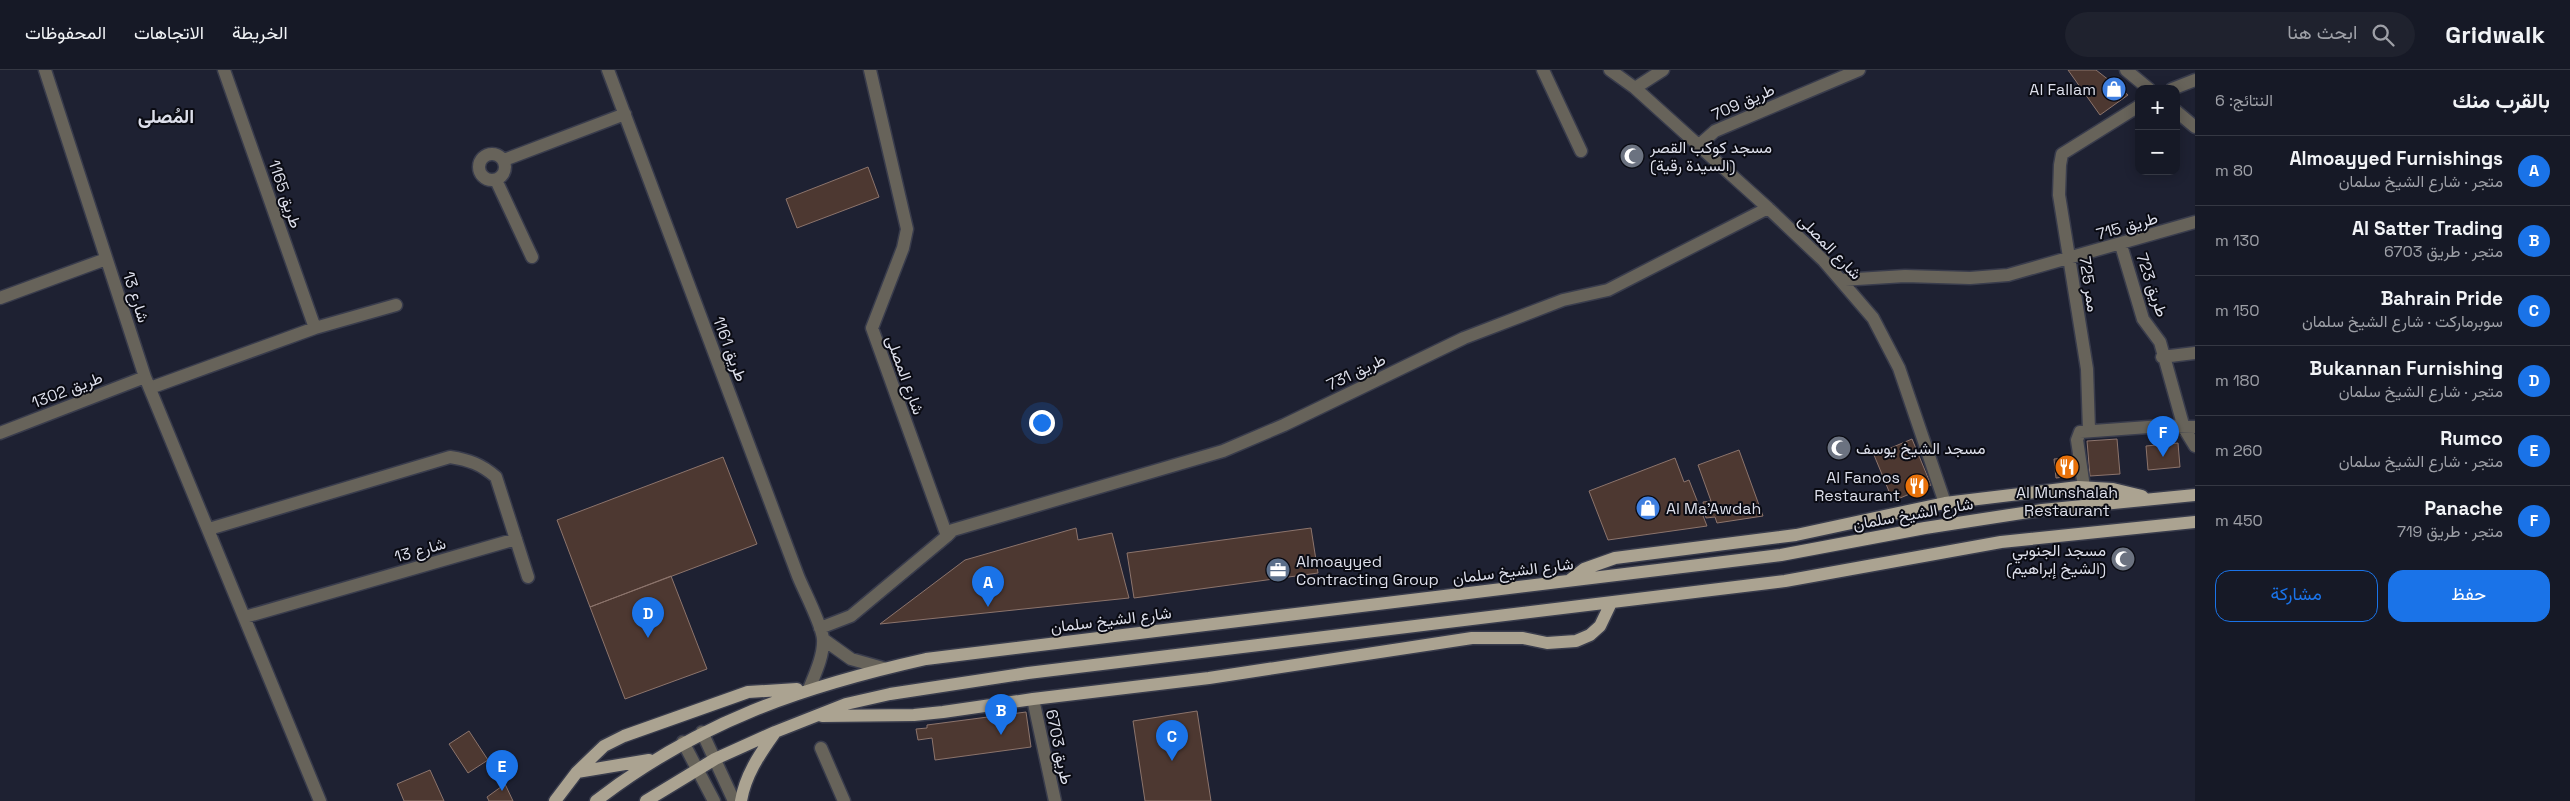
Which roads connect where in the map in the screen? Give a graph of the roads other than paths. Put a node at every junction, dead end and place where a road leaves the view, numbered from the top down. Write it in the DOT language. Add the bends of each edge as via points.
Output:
graph roads {
  1 [pos="45,70"];
  2 [pos="224,70"];
  3 [pos="608,70"];
  4 [pos="870,70"];
  5 [pos="1543,70"];
  6 [pos="1663,70"];
  7 [pos="1859,70"];
  8 [pos="2126,70"];
  9 [pos="1617,72"];
  10 [pos="2195,80"];
  11 [pos="2144,85"];
  12 [pos="2180,86"];
  13 [pos="1635,88"];
  14 [pos="2135,108"];
  15 [pos="625,114"];
  16 [pos="2180,114"];
  17 [pos="2195,127"];
  18 [pos="1698,146"];
  19 [pos="1581,151"];
  20 [pos="504,160"];
  21 [pos="496,180"];
  22 [pos="1768,208"];
  23 [pos="2194,226"];
  24 [pos="2121,244"];
  25 [pos="532,257"];
  26 [pos="106,259"];
  27 [pos="2069,260"];
  28 [pos="1841,280"];
  29 [pos="0,298"];
  30 [pos="396,305"];
  31 [pos="315,328"];
  32 [pos="2195,353"];
  33 [pos="2162,357"];
  34 [pos="148,383"];
  35 [pos="2189,428"];
  36 [pos="2089,430"];
  37 [pos="0,433"];
  38 [pos="2195,446"];
  39 [pos="2084,487"];
  40 [pos="2195,495"];
  41 [pos="2152,498"];
  42 [pos="1945,503"];
  43 [pos="2195,522"];
  44 [pos="209,529"];
  45 [pos="947,536"];
  46 [pos="516,539"];
  47 [pos="528,577"];
  48 [pos="1569,580"];
  49 [pos="1611,603"];
  50 [pos="246,617"];
  51 [pos="822,634"];
  52 [pos="883,668"];
  53 [pos="809,689"];
  54 [pos="1032,699"];
  55 [pos="814,716"];
  56 [pos="702,732"];
  57 [pos="775,732"];
  58 [pos="683,742"];
  59 [pos="821,748"];
  60 [pos="654,759"];
  61 [pos="715,759"];
  62 [pos="696,770"];
  63 [pos="577,772"];
  64 [pos="320,801"];
  65 [pos="556,801"];
  66 [pos="596,801"];
  67 [pos="646,801"];
  68 [pos="714,801"];
  69 [pos="734,801"];
  70 [pos="741,801"];
  71 [pos="844,801"];
  72 [pos="1055,801"];
  1 -- 26 [label="street, شارع 13"];
  2 -- 31 [label="street, طريق 1165"];
  3 -- 15 [label="street, طريق 1161"];
  4 -- 45 [label="street, شارع المصلى" via="907,228 903,248 872,328"];
  5 -- 19 [label="street"];
  6 -- 13 [label="street"];
  7 -- 18 [label="street, طريق 709" via="1715,131"];
  8 -- 11 [label="street"];
  9 -- 13 [label="street, شارع المصلى"];
  10 -- 12 [label="street"];
  13 -- 18 [label="street, شارع المصلى"];
  14 -- 27 [label="street, ممر 725" via="2062,154 2059,195"];
  15 -- 20 [label="street"];
  15 -- 51 [label="street, طريق 1161"];
  16 -- 17 [label="street"];
  18 -- 22 [label="street, شارع المصلى"];
  20 -- 21 [label="street" via="503,176"];
  20 -- 21 [label="street" via="497,155 482,159 481,175 487,180"];
  21 -- 25 [label="street"];
  22 -- 28 [label="street, شارع المصلى"];
  22 -- 45 [label="street, طريق 731" via="1608,290 1564,300 1464,338 1223,451 953,530"];
  23 -- 24 [label="street, طريق 715"];
  24 -- 27 [label="street, طريق 715"];
  24 -- 33 [label="street, طريق 723" via="2143,319 2157,337"];
  26 -- 29 [label="street"];
  26 -- 34 [label="street, شارع 13"];
  27 -- 28 [label="street, طريق 715" via="2008,275"];
  27 -- 36 [label="street, ممر 725" via="2087,369"];
  28 -- 42 [label="street, شارع المصلى" via="1873,318 1899,368"];
  30 -- 31 [label="street, طريق 1302"];
  31 -- 34 [label="street, طريق 1302"];
  32 -- 33 [label="street"];
  33 -- 35 [label="street, طريق 723"];
  34 -- 37 [label="street, طريق 1302"];
  34 -- 44 [label="street, شارع 13"];
  35 -- 36 [label="street" via="2162,426"];
  35 -- 38 [label="street, طريق 723"];
  36 -- 39 [label="street" via="2080,432 2077,437"];
  39 -- 41 [label="main road" via="2113,489"];
  39 -- 42 [label="main road"];
  40 -- 41 [label="main road, شارع الشيخ سلمان"];
  41 -- 48 [label="main road, شارع الشيخ سلمان" via="1992,517 1781,555"];
  42 -- 48 [label="main road" via="1796,535 1616,558 1584,569"];
  43 -- 49 [label="main road" via="2001,542 1785,581"];
  44 -- 46 [label="street" via="450,457 468,459 496,477"];
  44 -- 50 [label="street, شارع 13"];
  45 -- 51 [label="street" via="851,616"];
  46 -- 47 [label="street"];
  46 -- 50 [label="street, شارع 13"];
  48 -- 52 [label="main road, شارع الشيخ سلمان" via="926,659"];
  49 -- 54 [label="main road" via="1600,626 1576,642 1472,638 1209,678"];
  49 -- 55 [label="main road" via="1028,673 890,694 846,704"];
  50 -- 64 [label="street, شارع 13"];
  51 -- 52 [label="street" via="851,659"];
  51 -- 53 [label="street"];
  52 -- 53 [label="main road, شارع الشيخ سلمان"];
  53 -- 56 [label="main road, شارع الشيخ سلمان"];
  53 -- 63 [label="main road" via="748,692 624,736 604,746"];
  54 -- 55 [label="main road" via="914,715"];
  54 -- 72 [label="street, طريق 6703"];
  55 -- 57 [label="main road"];
  56 -- 58 [label="main road, شارع الشيخ سلمان"];
  56 -- 61 [label="street"];
  57 -- 61 [label="main road"];
  57 -- 70 [label="main road" via="758,756"];
  58 -- 60 [label="main road, شارع الشيخ سلمان"];
  58 -- 62 [label="street"];
  59 -- 71 [label="street"];
  60 -- 63 [label="main road"];
  60 -- 66 [label="main road, شارع الشيخ سلمان"];
  61 -- 62 [label="main road"];
  61 -- 69 [label="street"];
  62 -- 67 [label="main road"];
  62 -- 68 [label="street"];
  63 -- 65 [label="main road"];
}
